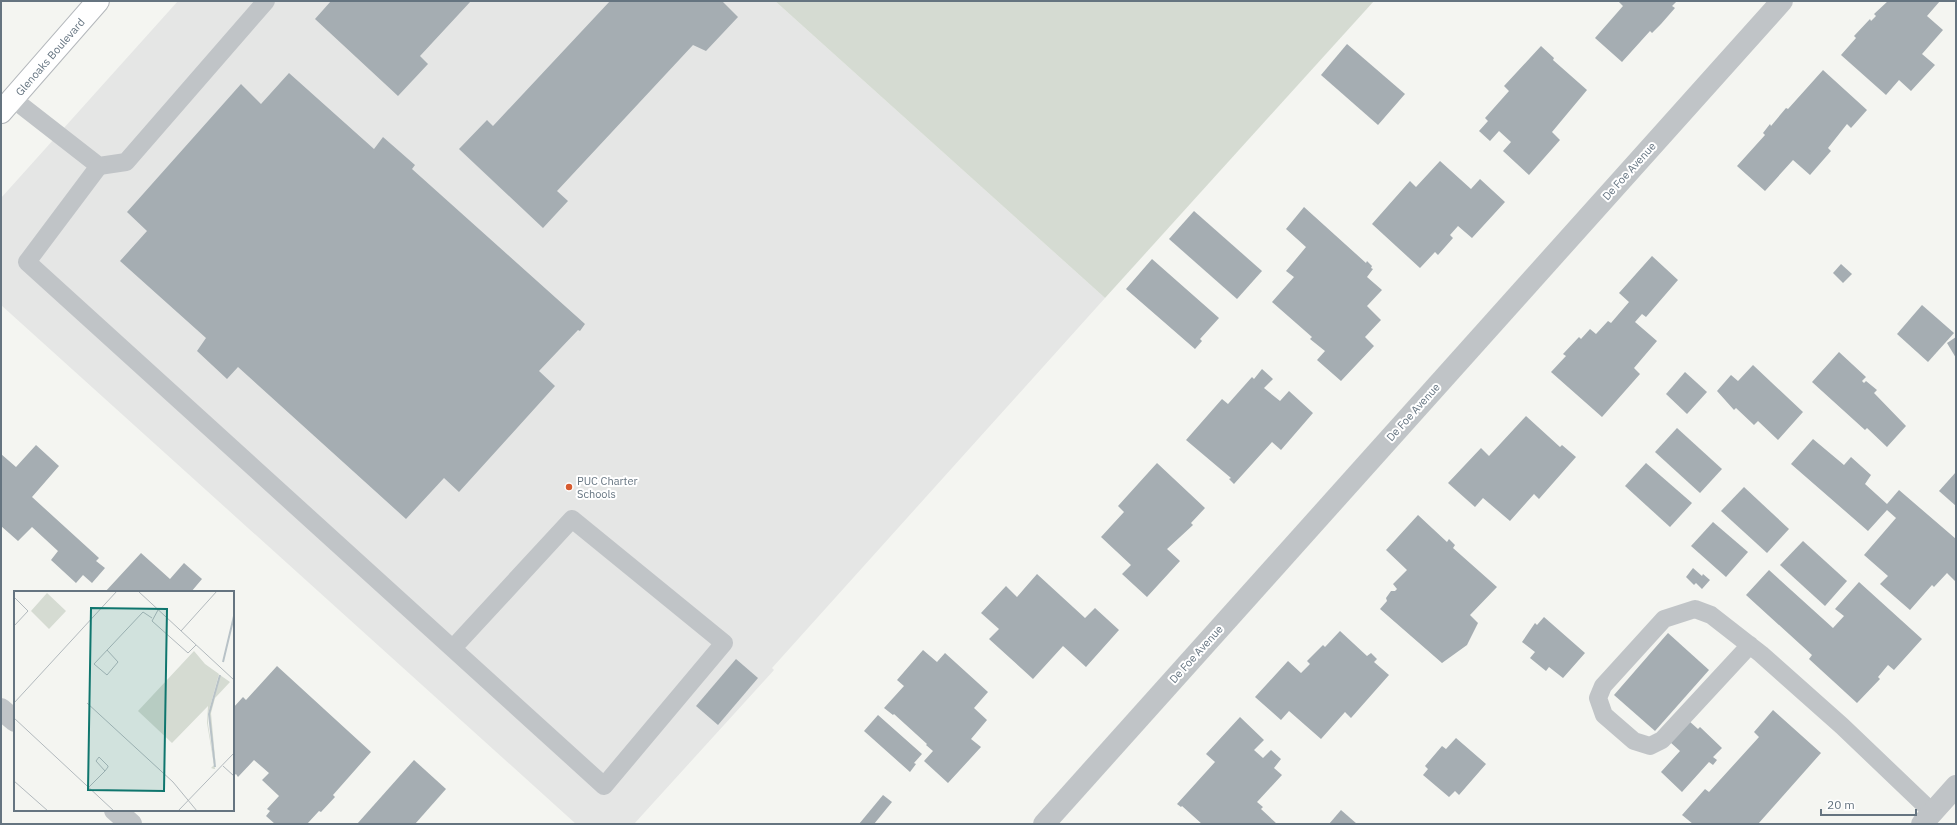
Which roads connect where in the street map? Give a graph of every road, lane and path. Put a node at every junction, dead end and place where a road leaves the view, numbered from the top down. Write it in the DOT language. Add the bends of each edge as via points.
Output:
graph roads {
  1 [pos="98,1"];
  2 [pos="266,1"];
  3 [pos="1782,1"];
  4 [pos="7,105"];
  5 [pos="99,166"];
  6 [pos="1750,645"];
  7 [pos="453,648"];
  8 [pos="1,709"];
  9 [pos="14,720"];
  10 [pos="1956,786"];
  11 [pos="116,811"];
  12 [pos="1927,818"];
  13 [pos="130,824"];
  14 [pos="1044,824"];
  1 -- 4 [label="main road, Glenoaks Boulevard"];
  2 -- 5 [label="lane" via="126,162"];
  3 -- 14 [label="street, De Foe Avenue"];
  4 -- 5 [label="lane"];
  5 -- 7 [label="lane" via="27,262"];
  6 -- 6 [label="lane" via="1711,615 1695,609 1664,619 1603,686 1598,698 1604,715 1634,741 1650,746 1662,740"];
  6 -- 12 [label="lane" via="1842,726"];
  7 -- 7 [label="lane" via="604,786 724,643 572,519"];
  8 -- 9 [label="street"];
  10 -- 12 [label="street"];
  11 -- 13 [label="street"];
}
